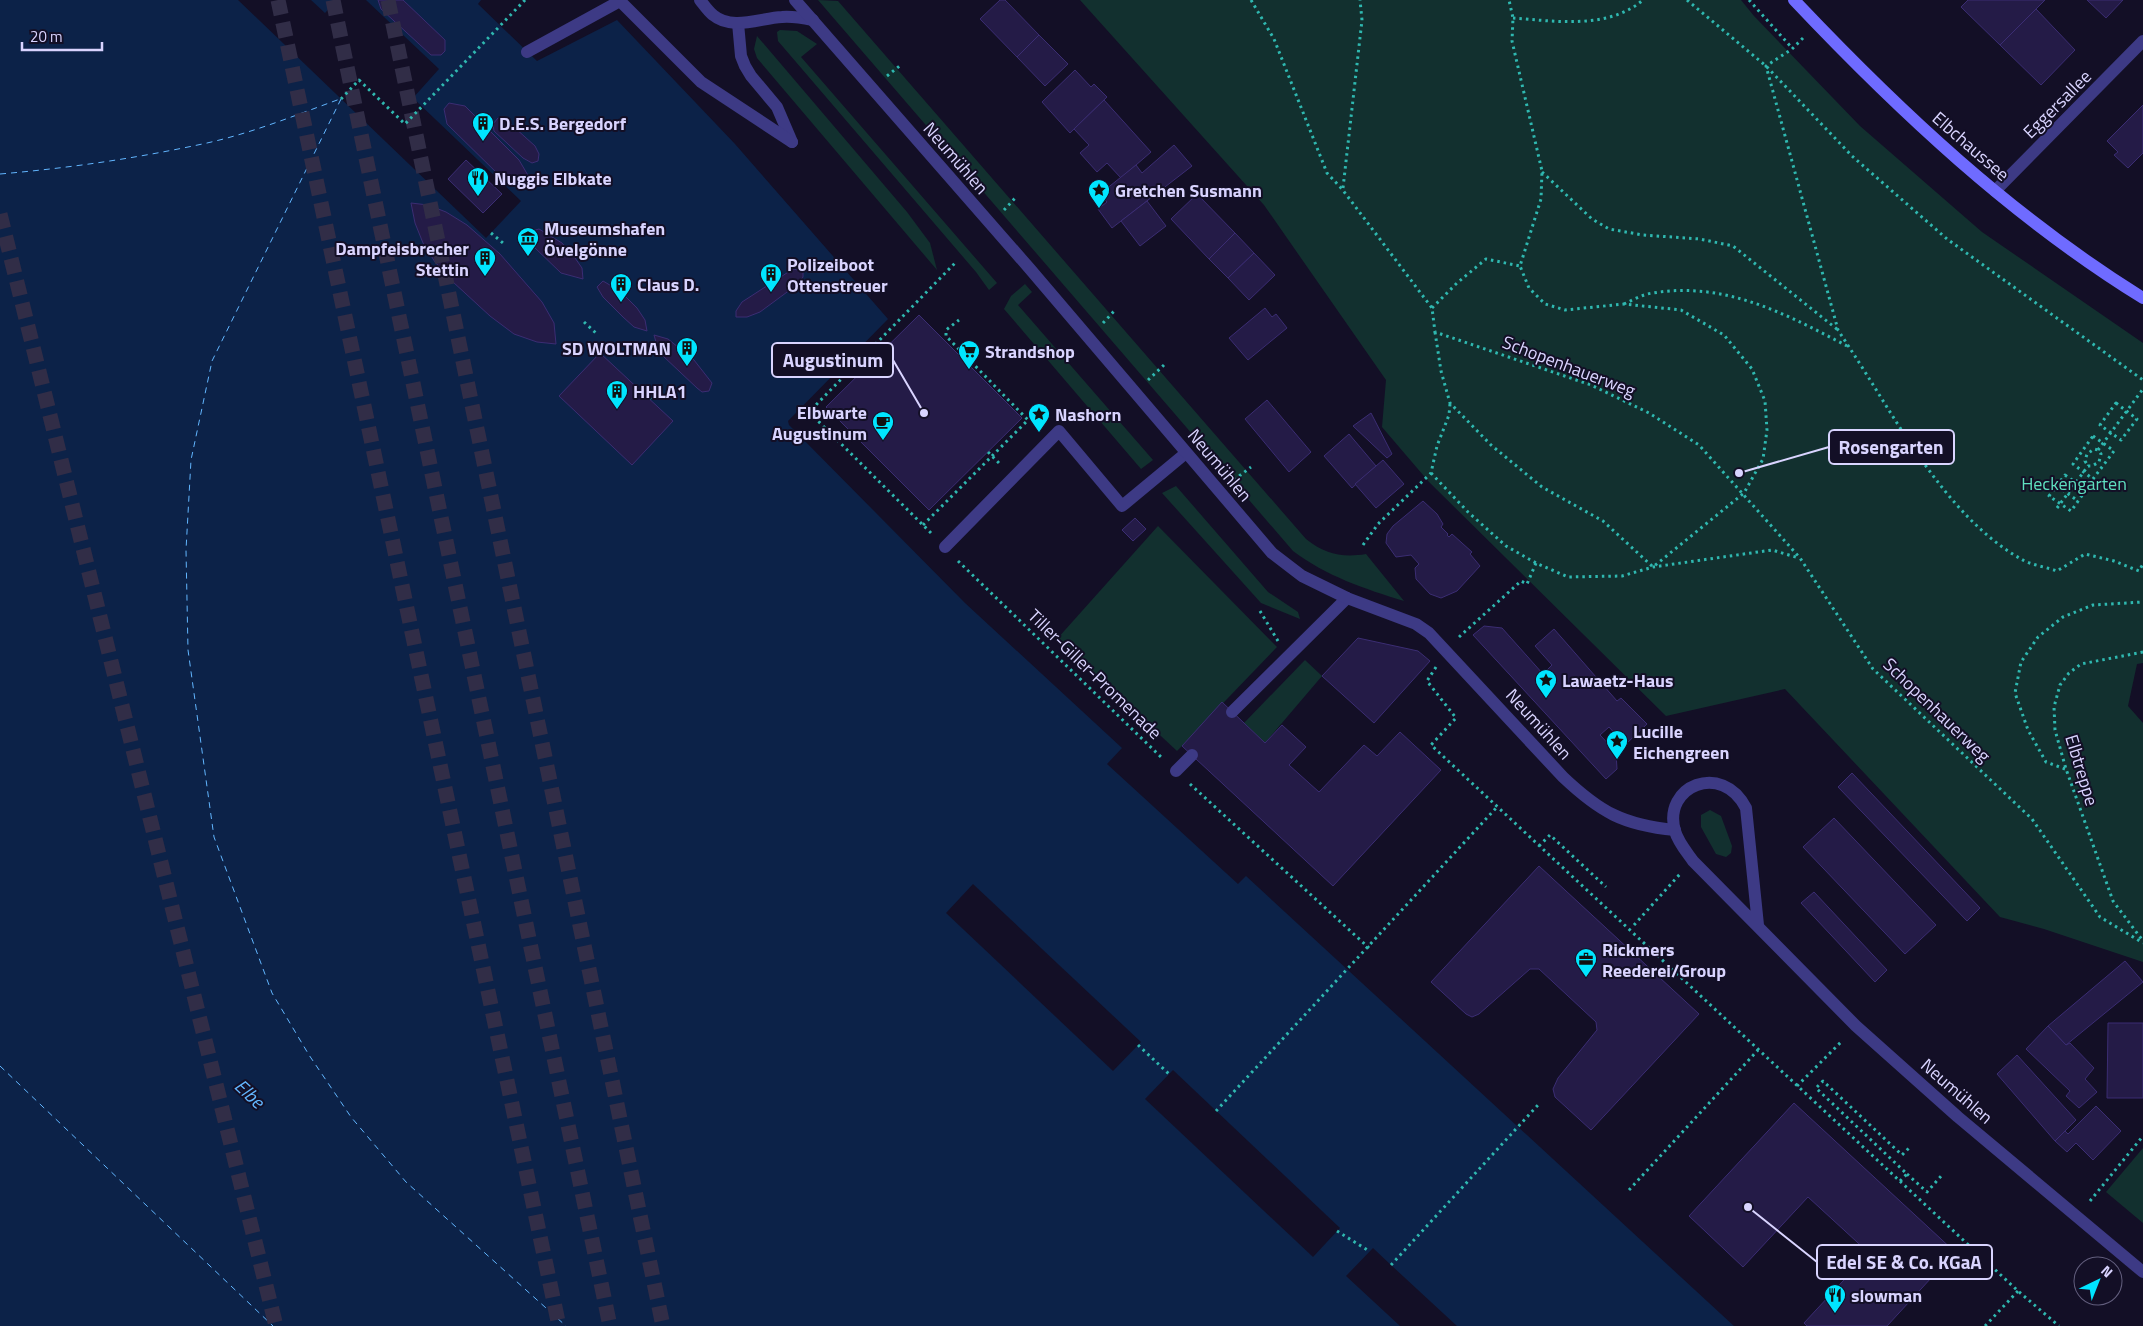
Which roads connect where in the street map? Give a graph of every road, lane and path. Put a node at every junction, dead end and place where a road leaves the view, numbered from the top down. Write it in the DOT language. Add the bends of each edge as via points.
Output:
graph roads {
  1 [pos="525,0"];
  2 [pos="700,0"];
  3 [pos="795,0"];
  4 [pos="1251,0"];
  5 [pos="1360,0"];
  6 [pos="1509,0"];
  7 [pos="1643,0"];
  8 [pos="1686,0"];
  9 [pos="1749,0"];
  10 [pos="1794,0"];
  11 [pos="1513,18"];
  12 [pos="813,20"];
  13 [pos="738,22"];
  14 [pos="1817,24"];
  15 [pos="2143,41"];
  16 [pos="1792,49"];
  17 [pos="527,52"];
  18 [pos="902,64"];
  19 [pos="1766,66"];
  20 [pos="888,75"];
  21 [pos="341,99"];
  22 [pos="1542,171"];
  23 [pos="1342,189"];
  24 [pos="1995,191"];
  25 [pos="1018,196"];
  26 [pos="1005,209"];
  27 [pos="491,233"];
  28 [pos="503,243"];
  29 [pos="956,262"];
  30 [pos="1520,266"];
  31 [pos="2143,298"];
  32 [pos="1624,304"];
  33 [pos="1432,308"];
  34 [pos="1116,309"];
  35 [pos="959,320"];
  36 [pos="584,322"];
  37 [pos="1103,323"];
  38 [pos="1838,330"];
  39 [pos="1435,332"];
  40 [pos="596,334"];
  41 [pos="1849,347"];
  42 [pos="1164,365"];
  43 [pos="1150,378"];
  44 [pos="2143,380"];
  45 [pos="2143,388"];
  46 [pos="1450,404"];
  47 [pos="2127,411"];
  48 [pos="2111,432"];
  49 [pos="2103,444"];
  50 [pos="2082,450"];
  51 [pos="2098,450"];
  52 [pos="988,452"];
  53 [pos="1186,452"];
  54 [pos="2087,454"];
  55 [pos="992,456"];
  56 [pos="2099,462"];
  57 [pos="2088,466"];
  58 [pos="2103,466"];
  59 [pos="1251,467"];
  60 [pos="1431,472"];
  61 [pos="2083,472"];
  62 [pos="1236,478"];
  63 [pos="2075,483"];
  64 [pos="2057,486"];
  65 [pos="1744,493"];
  66 [pos="2068,493"];
  67 [pos="2078,501"];
  68 [pos="2060,504"];
  69 [pos="2057,508"];
  70 [pos="923,525"];
  71 [pos="1363,545"];
  72 [pos="945,548"];
  73 [pos="1800,558"];
  74 [pos="1536,563"];
  75 [pos="2143,564"];
  76 [pos="1653,567"];
  77 [pos="2138,571"];
  78 [pos="2143,575"];
  79 [pos="1503,597"];
  80 [pos="1347,598"];
  81 [pos="2143,602"];
  82 [pos="1260,611"];
  83 [pos="2143,652"];
  84 [pos="1287,656"];
  85 [pos="1430,686"];
  86 [pos="1232,712"];
  87 [pos="1192,755"];
  88 [pos="2066,769"];
  89 [pos="1176,771"];
  90 [pos="1497,807"];
  91 [pos="1675,830"];
  92 [pos="1539,846"];
  93 [pos="1676,879"];
  94 [pos="1606,887"];
  95 [pos="1634,925"];
  96 [pos="1758,925"];
  97 [pos="2143,942"];
  98 [pos="1368,947"];
  99 [pos="1856,1026"];
  100 [pos="1138,1046"];
  101 [pos="1758,1050"];
  102 [pos="1169,1074"];
  103 [pos="1797,1086"];
  104 [pos="1538,1105"];
  105 [pos="1216,1111"];
  106 [pos="2143,1136"];
  107 [pos="1911,1146"];
  108 [pos="1907,1174"];
  109 [pos="1942,1175"];
  110 [pos="1900,1181"];
  111 [pos="2103,1187"];
  112 [pos="1628,1190"];
  113 [pos="1337,1231"];
  114 [pos="1369,1251"];
  115 [pos="1391,1265"];
  116 [pos="2143,1272"];
  117 [pos="2018,1291"];
  118 [pos="1986,1326"];
  119 [pos="2059,1326"];
  1 -- 21 [label="path" via="405,124 359,80"];
  2 -- 13 [label="street" via="726,22"];
  3 -- 12 [label="street, Neumühlen"];
  4 -- 23 [label="path" via="1274,38 1327,173"];
  5 -- 23 [label="path" via="1362,20"];
  6 -- 11 [label="path"];
  7 -- 11 [label="path" via="1608,18 1569,22"];
  8 -- 19 [label="path"];
  9 -- 16 [label="path"];
  10 -- 14 [label="main road, Elbchaussee"];
  11 -- 22 [label="path" via="1512,41"];
  12 -- 13 [label="street" via="781,16"];
  12 -- 53 [label="street, Neumühlen"];
  13 -- 17 [label="street" via="745,66 777,107 792,142 701,82 620,1"];
  14 -- 16 [label="path"];
  14 -- 24 [label="main road, Elbchaussee" via="1897,105"];
  15 -- 24 [label="street, Eggersallee"];
  16 -- 19 [label="path"];
  18 -- 20 [label="path"];
  19 -- 38 [label="path"];
  19 -- 44 [label="path" via="1852,156 1947,239"];
  22 -- 30 [label="path" via="1541,199"];
  22 -- 38 [label="path" via="1592,218 1609,229 1733,246"];
  23 -- 33 [label="path"];
  24 -- 31 [label="main road, Elbchaussee"];
  25 -- 26 [label="path"];
  27 -- 28 [label="path"];
  29 -- 70 [label="path, Tiller-Giller-Promenade" via="809,412"];
  30 -- 32 [label="path" via="1529,288 1545,304 1565,310"];
  30 -- 33 [label="path" via="1486,259"];
  32 -- 41 [label="path" via="1652,293 1686,291 1732,295 1785,314"];
  32 -- 65 [label="path" via="1681,310 1724,335 1752,369 1765,401 1767,430 1763,459"];
  33 -- 39 [label="path"];
  34 -- 37 [label="path"];
  35 -- 55 [label="path" via="946,330 946,336 1028,420"];
  36 -- 40 [label="path"];
  38 -- 41 [label="path"];
  39 -- 46 [label="path"];
  39 -- 65 [label="path, Schopenhauerweg" via="1590,385 1649,413 1699,444"];
  41 -- 77 [label="path" via="1941,488 1982,531 2022,560 2057,571 2085,554"];
  42 -- 43 [label="path"];
  45 -- 47 [label="path"];
  46 -- 60 [label="path"];
  46 -- 76 [label="path" via="1491,445 1542,487 1603,521"];
  47 -- 48 [label="path"];
  47 -- 48 [label="path" via="2137,419 2122,440"];
  47 -- 48 [label="path" via="2116,403 2100,425"];
  48 -- 49 [label="path"];
  49 -- 50 [label="path" via="2092,436"];
  49 -- 51 [label="path"];
  49 -- 58 [label="path" via="2114,451"];
  50 -- 54 [label="path"];
  50 -- 61 [label="path" via="2072,464"];
  51 -- 54 [label="path"];
  51 -- 56 [label="path" via="2101,454"];
  52 -- 55 [label="path"];
  53 -- 72 [label="street" via="1122,506 1060,431"];
  53 -- 80 [label="street, Neumühlen" via="1272,553 1302,576"];
  54 -- 57 [label="path" via="2085,461"];
  55 -- 70 [label="path"];
  56 -- 57 [label="path"];
  56 -- 58 [label="path"];
  57 -- 61 [label="path"];
  58 -- 61 [label="path" via="2094,479"];
  59 -- 62 [label="path"];
  60 -- 71 [label="path" via="1378,524"];
  60 -- 74 [label="path" via="1506,546"];
  61 -- 63 [label="path"];
  63 -- 64 [label="path" via="2065,475"];
  63 -- 66 [label="path"];
  63 -- 67 [label="path" via="2086,490"];
  64 -- 66 [label="path"];
  64 -- 68 [label="path" via="2050,496"];
  65 -- 73 [label="path, Schopenhauerweg"];
  65 -- 76 [label="path"];
  66 -- 67 [label="path"];
  66 -- 68 [label="path"];
  67 -- 68 [label="path" via="2071,511"];
  68 -- 69 [label="path"];
  70 -- 72 [label="path, Tiller-Giller-Promenade"];
  72 -- 89 [label="path, Tiller-Giller-Promenade"];
  73 -- 76 [label="path" via="1772,550"];
  73 -- 97 [label="path, Schopenhauerweg" via="1873,669 2032,819 2100,917"];
  74 -- 76 [label="path" via="1568,577 1622,576"];
  74 -- 79 [label="path" via="1526,584 1522,581"];
  75 -- 77 [label="path"];
  77 -- 78 [label="path"];
  80 -- 84 [label="street"];
  80 -- 91 [label="street, Neumühlen" via="1416,624 1429,633 1581,794 1630,824"];
  81 -- 88 [label="path" via="2093,605 2064,618 2038,637 2021,662 2015,693 2028,730 2046,762"];
  82 -- 84 [label="path"];
  83 -- 88 [label="path, Elbtreppe" via="2081,664 2060,685 2054,707 2055,730"];
  84 -- 86 [label="street"];
  85 -- 90 [label="path" via="1456,718 1431,745"];
  87 -- 89 [label="street"];
  88 -- 97 [label="path, Elbtreppe" via="2112,901"];
  89 -- 98 [label="path, Tiller-Giller-Promenade"];
  90 -- 92 [label="path"];
  90 -- 98 [label="path"];
  91 -- 96 [label="street, Neumühlen" via="1680,844 1693,861"];
  91 -- 96 [label="street" via="1678,803 1697,784 1723,784 1741,798 1746,808"];
  92 -- 94 [label="path" via="1550,834"];
  92 -- 101 [label="path"];
  93 -- 95 [label="path"];
  96 -- 99 [label="street, Neumühlen"];
  98 -- 105 [label="path"];
  99 -- 103 [label="path"];
  99 -- 116 [label="street, Neumühlen"];
  100 -- 102 [label="path"];
  101 -- 103 [label="path"];
  101 -- 112 [label="path"];
  103 -- 110 [label="path"];
  104 -- 115 [label="path"];
  106 -- 111 [label="path"];
  107 -- 108 [label="path" via="1902,1155 1823,1081 1816,1088"];
  108 -- 109 [label="path" via="1927,1192"];
  108 -- 110 [label="path"];
  110 -- 117 [label="path"];
  113 -- 114 [label="path"];
  117 -- 118 [label="path"];
  117 -- 119 [label="path"];
}
